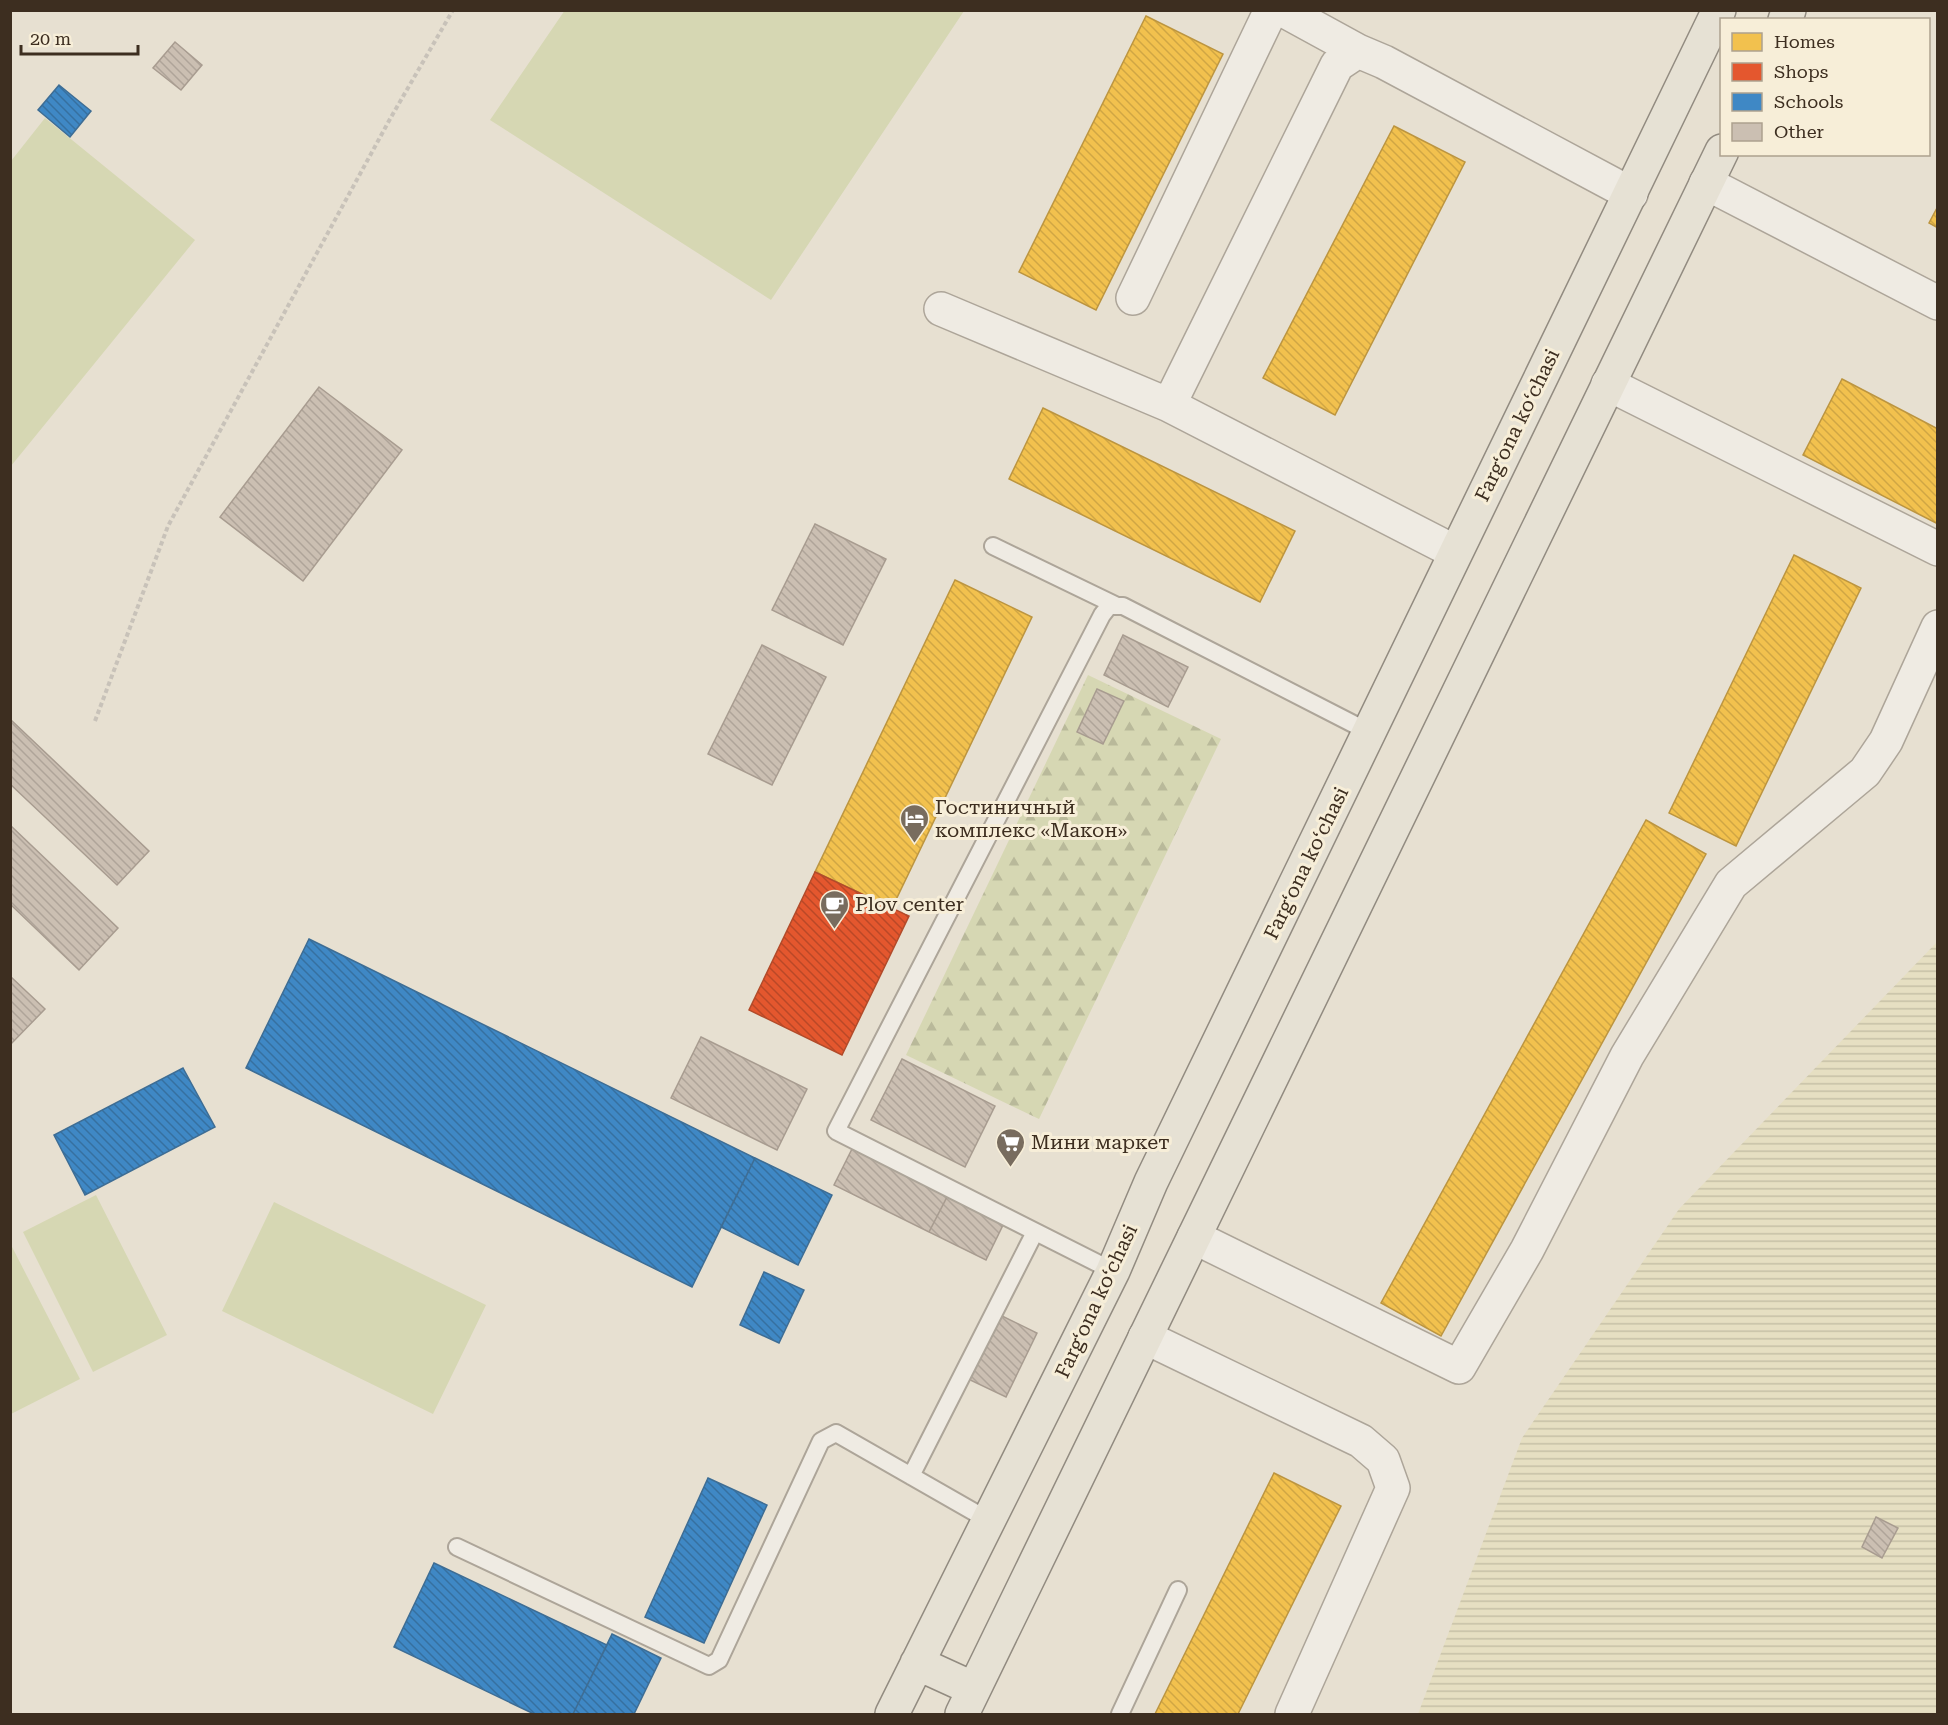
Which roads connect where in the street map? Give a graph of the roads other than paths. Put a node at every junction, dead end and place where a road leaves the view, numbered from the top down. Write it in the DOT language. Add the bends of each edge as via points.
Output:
graph roads {
  1 [pos="1272,10"];
  2 [pos="1283,10"];
  3 [pos="1719,10"];
  4 [pos="1358,51"];
  5 [pos="1720,155"];
  6 [pos="1706,183"];
  7 [pos="1631,194"];
  8 [pos="1133,298"];
  9 [pos="1938,303"];
  10 [pos="941,309"];
  11 [pos="1608,384"];
  12 [pos="1169,405"];
  13 [pos="993,546"];
  14 [pos="1938,549"];
  15 [pos="1455,552"];
  16 [pos="1115,605"];
  17 [pos="1938,627"];
  18 [pos="1369,732"];
  19 [pos="1035,1232"];
  20 [pos="1194,1237"];
  21 [pos="1113,1271"];
  22 [pos="1145,1337"];
  23 [pos="911,1476"];
  24 [pos="988,1520"];
  25 [pos="457,1547"];
  26 [pos="1178,1590"];
  27 [pos="917,1663"];
  28 [pos="968,1702"];
  29 [pos="892,1714"];
  30 [pos="1120,1714"];
  31 [pos="1292,1714"];
  1 -- 8 [label="street"];
  2 -- 4 [label="street"];
  3 -- 7 [label="main road, Fargʻona koʻchasi"];
  4 -- 7 [label="street"];
  4 -- 12 [label="street" via="1337,64"];
  5 -- 6 [label="main road"];
  6 -- 9 [label="street"];
  6 -- 11 [label="main road"];
  7 -- 15 [label="main road, Fargʻona koʻchasi"];
  10 -- 12 [label="street"];
  11 -- 14 [label="street"];
  11 -- 20 [label="main road"];
  12 -- 15 [label="street"];
  13 -- 16 [label="lane"];
  15 -- 18 [label="main road, Fargʻona koʻchasi"];
  16 -- 18 [label="lane"];
  16 -- 19 [label="lane" via="1102,615 836,1131"];
  17 -- 20 [label="street" via="1886,741 1865,772 1731,884 1628,1056 1527,1250 1459,1367"];
  18 -- 21 [label="main road, Fargʻona koʻchasi" via="1151,1182"];
  19 -- 21 [label="lane"];
  19 -- 23 [label="lane"];
  20 -- 22 [label="main road"];
  21 -- 24 [label="main road, Fargʻona koʻchasi"];
  22 -- 28 [label="main road"];
  22 -- 31 [label="street" via="1361,1441 1383,1460 1393,1488"];
  23 -- 24 [label="lane"];
  23 -- 25 [label="lane" via="836,1433 821,1441 719,1660 710,1666"];
  24 -- 27 [label="main road, Fargʻona koʻchasi"];
  26 -- 30 [label="lane"];
  27 -- 28 [label="main road"];
  27 -- 29 [label="main road, Fargʻona koʻchasi"];
}
